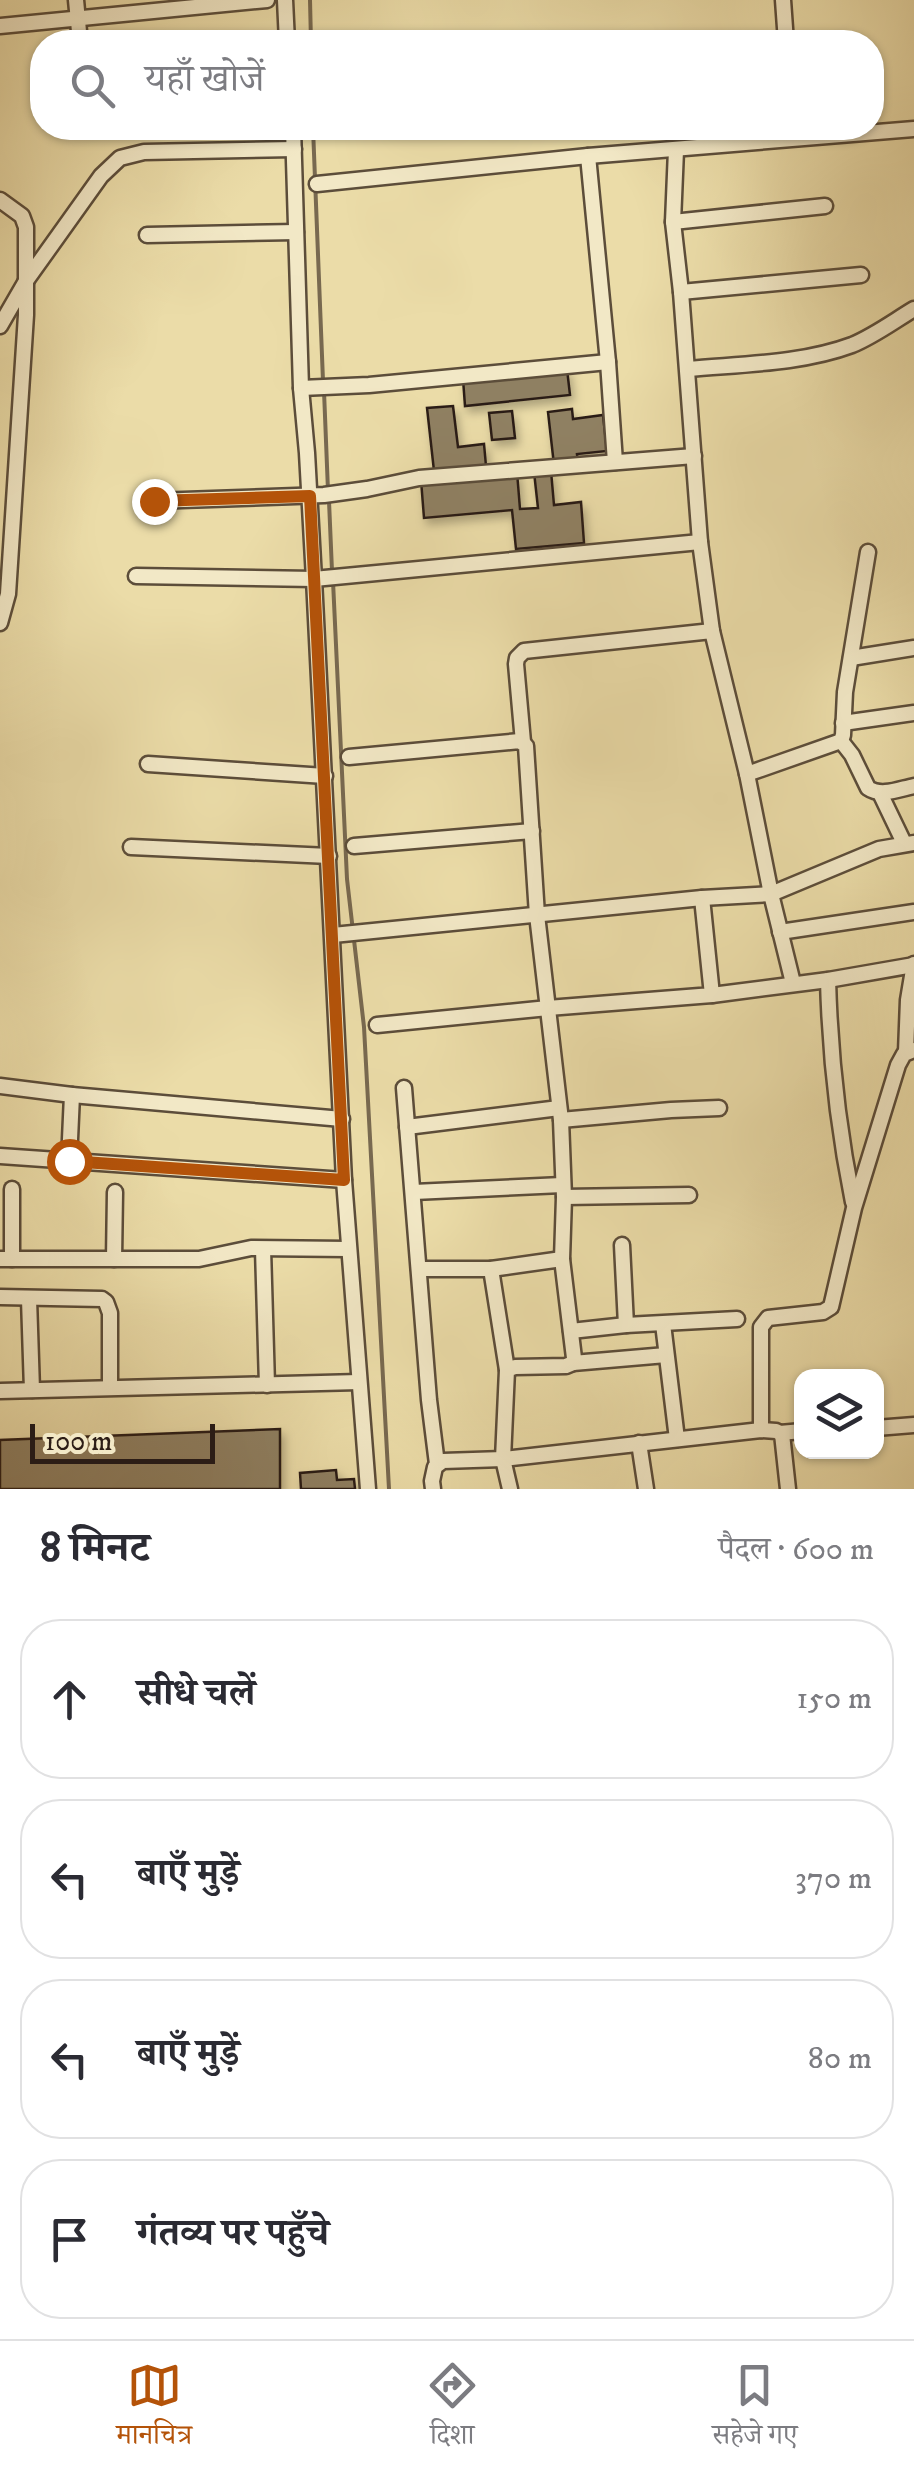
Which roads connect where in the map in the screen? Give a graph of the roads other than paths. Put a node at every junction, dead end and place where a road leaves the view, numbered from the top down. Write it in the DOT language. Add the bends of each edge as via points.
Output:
graph roads {
  1 [pos="76,0"];
  2 [pos="267,0"];
  3 [pos="285,0"];
  4 [pos="784,0"];
  5 [pos="78,19"];
  6 [pos="0,26"];
  7 [pos="79,30"];
  8 [pos="287,30"];
  9 [pos="785,30"];
  10 [pos="914,129"];
  11 [pos="884,130"];
  12 [pos="294,140"];
  13 [pos="744,140"];
  14 [pos="294,150"];
  15 [pos="676,150"];
  16 [pos="588,156"];
  17 [pos="317,184"];
  18 [pos="0,200"];
  19 [pos="825,206"];
  20 [pos="673,222"];
  21 [pos="296,232"];
  22 [pos="147,235"];
  23 [pos="860,275"];
  24 [pos="26,281"];
  25 [pos="682,292"];
  26 [pos="914,309"];
  27 [pos="0,326"];
  28 [pos="608,362"];
  29 [pos="688,369"];
  30 [pos="314,388"];
  31 [pos="694,456"];
  32 [pos="615,462"];
  33 [pos="317,495"];
  34 [pos="154,501"];
  35 [pos="700,542"];
  36 [pos="868,552"];
  37 [pos="136,576"];
  38 [pos="324,578"];
  39 [pos="0,624"];
  40 [pos="712,631"];
  41 [pos="914,648"];
  42 [pos="851,658"];
  43 [pos="914,713"];
  44 [pos="843,723"];
  45 [pos="841,741"];
  46 [pos="523,742"];
  47 [pos="349,757"];
  48 [pos="148,764"];
  49 [pos="747,774"];
  50 [pos="325,776"];
  51 [pos="914,786"];
  52 [pos="880,793"];
  53 [pos="532,831"];
  54 [pos="909,843"];
  55 [pos="354,846"];
  56 [pos="130,847"];
  57 [pos="329,856"];
  58 [pos="771,894"];
  59 [pos="702,898"];
  60 [pos="914,912"];
  61 [pos="537,915"];
  62 [pos="780,932"];
  63 [pos="344,934"];
  64 [pos="914,964"];
  65 [pos="828,980"];
  66 [pos="793,983"];
  67 [pos="712,995"];
  68 [pos="548,1008"];
  69 [pos="377,1025"];
  70 [pos="910,1051"];
  71 [pos="0,1086"];
  72 [pos="404,1088"];
  73 [pos="72,1094"];
  74 [pos="719,1108"];
  75 [pos="560,1114"];
  76 [pos="342,1118"];
  77 [pos="407,1127"];
  78 [pos="0,1156"];
  79 [pos="69,1161"];
  80 [pos="344,1180"];
  81 [pos="12,1190"];
  82 [pos="563,1191"];
  83 [pos="114,1192"];
  84 [pos="414,1192"];
  85 [pos="689,1195"];
  86 [pos="854,1208"];
  87 [pos="622,1245"];
  88 [pos="262,1249"];
  89 [pos="348,1249"];
  90 [pos="114,1258"];
  91 [pos="562,1258"];
  92 [pos="6,1259"];
  93 [pos="419,1269"];
  94 [pos="491,1269"];
  95 [pos="0,1297"];
  96 [pos="28,1298"];
  97 [pos="737,1319"];
  98 [pos="663,1324"];
  99 [pos="626,1325"];
  100 [pos="570,1331"];
  101 [pos="666,1356"];
  102 [pos="573,1363"];
  103 [pos="507,1370"];
  104 [pos="358,1382"];
  105 [pos="267,1385"];
  106 [pos="110,1387"];
  107 [pos="32,1390"];
  108 [pos="0,1391"];
  109 [pos="914,1425"];
  110 [pos="884,1427"];
  111 [pos="761,1430"];
  112 [pos="794,1431"];
  113 [pos="780,1432"];
  114 [pos="676,1439"];
  115 [pos="640,1443"];
  116 [pos="503,1459"];
  117 [pos="437,1464"];
  118 [pos="368,1489"];
  119 [pos="433,1489"];
  120 [pos="510,1489"];
  121 [pos="646,1489"];
  122 [pos="788,1489"];
  1 -- 5 [label="street"];
  2 -- 5 [label="street"];
  3 -- 8 [label="street"];
  4 -- 9 [label="street"];
  5 -- 6 [label="street"];
  5 -- 7 [label="street"];
  10 -- 11 [label="street"];
  12 -- 14 [label="street"];
  13 -- 15 [label="street"];
  14 -- 21 [label="street"];
  14 -- 24 [label="street" via="120,158"];
  15 -- 16 [label="street"];
  15 -- 20 [label="street"];
  16 -- 17 [label="street"];
  16 -- 28 [label="street"];
  18 -- 24 [label="street" via="24,220"];
  19 -- 20 [label="street"];
  20 -- 25 [label="street"];
  21 -- 22 [label="street"];
  21 -- 30 [label="street"];
  23 -- 25 [label="street"];
  24 -- 27 [label="street"];
  24 -- 39 [label="street" via="8,594"];
  25 -- 29 [label="street"];
  26 -- 29 [label="street" via="833,351"];
  28 -- 30 [label="street"];
  28 -- 32 [label="street"];
  29 -- 31 [label="street"];
  30 -- 33 [label="street"];
  31 -- 32 [label="street"];
  31 -- 35 [label="street"];
  32 -- 33 [label="street" via="420,478"];
  33 -- 34 [label="street"];
  33 -- 38 [label="street"];
  35 -- 38 [label="street"];
  35 -- 40 [label="street"];
  36 -- 42 [label="street"];
  37 -- 38 [label="street"];
  38 -- 50 [label="street"];
  40 -- 46 [label="street" via="524,651 516,664"];
  40 -- 49 [label="street"];
  41 -- 42 [label="street"];
  42 -- 44 [label="street"];
  43 -- 44 [label="street"];
  44 -- 45 [label="street"];
  45 -- 49 [label="street"];
  45 -- 52 [label="street" via="868,788"];
  46 -- 47 [label="street"];
  46 -- 53 [label="street"];
  48 -- 50 [label="street"];
  49 -- 58 [label="street"];
  50 -- 57 [label="street"];
  51 -- 52 [label="street"];
  52 -- 54 [label="street"];
  53 -- 55 [label="street"];
  53 -- 61 [label="street"];
  54 -- 58 [label="street" via="879,848"];
  56 -- 57 [label="street"];
  57 -- 63 [label="street"];
  58 -- 59 [label="street"];
  58 -- 62 [label="street"];
  59 -- 61 [label="street"];
  59 -- 67 [label="street"];
  60 -- 62 [label="street"];
  61 -- 63 [label="street"];
  61 -- 68 [label="street"];
  62 -- 66 [label="street"];
  63 -- 76 [label="street"];
  64 -- 65 [label="street"];
  64 -- 70 [label="street"];
  65 -- 66 [label="street"];
  65 -- 86 [label="street" via="832,1079"];
  66 -- 67 [label="street"];
  67 -- 68 [label="street"];
  68 -- 69 [label="street"];
  68 -- 75 [label="street"];
  70 -- 86 [label="street" via="898,1065"];
  71 -- 73 [label="street"];
  72 -- 77 [label="street"];
  73 -- 76 [label="street"];
  73 -- 79 [label="street"];
  74 -- 75 [label="street"];
  75 -- 77 [label="street"];
  75 -- 82 [label="street"];
  76 -- 80 [label="street"];
  77 -- 84 [label="street"];
  78 -- 79 [label="street"];
  79 -- 80 [label="street"];
  80 -- 89 [label="street"];
  81 -- 92 [label="street"];
  82 -- 84 [label="street"];
  82 -- 85 [label="street"];
  82 -- 91 [label="street"];
  83 -- 90 [label="street"];
  84 -- 93 [label="street"];
  86 -- 111 [label="street" via="829,1310 768,1318 761,1326"];
  87 -- 99 [label="street"];
  88 -- 89 [label="street"];
  88 -- 90 [label="street" via="199,1259"];
  88 -- 105 [label="street"];
  89 -- 104 [label="street"];
  90 -- 92 [label="street"];
  91 -- 94 [label="street"];
  91 -- 100 [label="street"];
  93 -- 94 [label="street"];
  93 -- 117 [label="street"];
  94 -- 103 [label="street"];
  95 -- 96 [label="street"];
  96 -- 106 [label="street" via="106,1302"];
  96 -- 107 [label="street"];
  97 -- 98 [label="street"];
  98 -- 99 [label="street"];
  98 -- 101 [label="street"];
  99 -- 100 [label="street"];
  100 -- 102 [label="street"];
  101 -- 102 [label="street"];
  101 -- 114 [label="street"];
  102 -- 103 [label="street"];
  103 -- 116 [label="street"];
  104 -- 105 [label="street"];
  104 -- 118 [label="street"];
  105 -- 106 [label="street"];
  106 -- 107 [label="street"];
  107 -- 108 [label="street"];
  109 -- 110 [label="street"];
  111 -- 113 [label="street"];
  111 -- 114 [label="street"];
  112 -- 113 [label="street"];
  113 -- 122 [label="street"];
  114 -- 115 [label="street"];
  115 -- 116 [label="street"];
  115 -- 121 [label="street"];
  116 -- 117 [label="street"];
  116 -- 120 [label="street"];
  117 -- 119 [label="street"];
}
